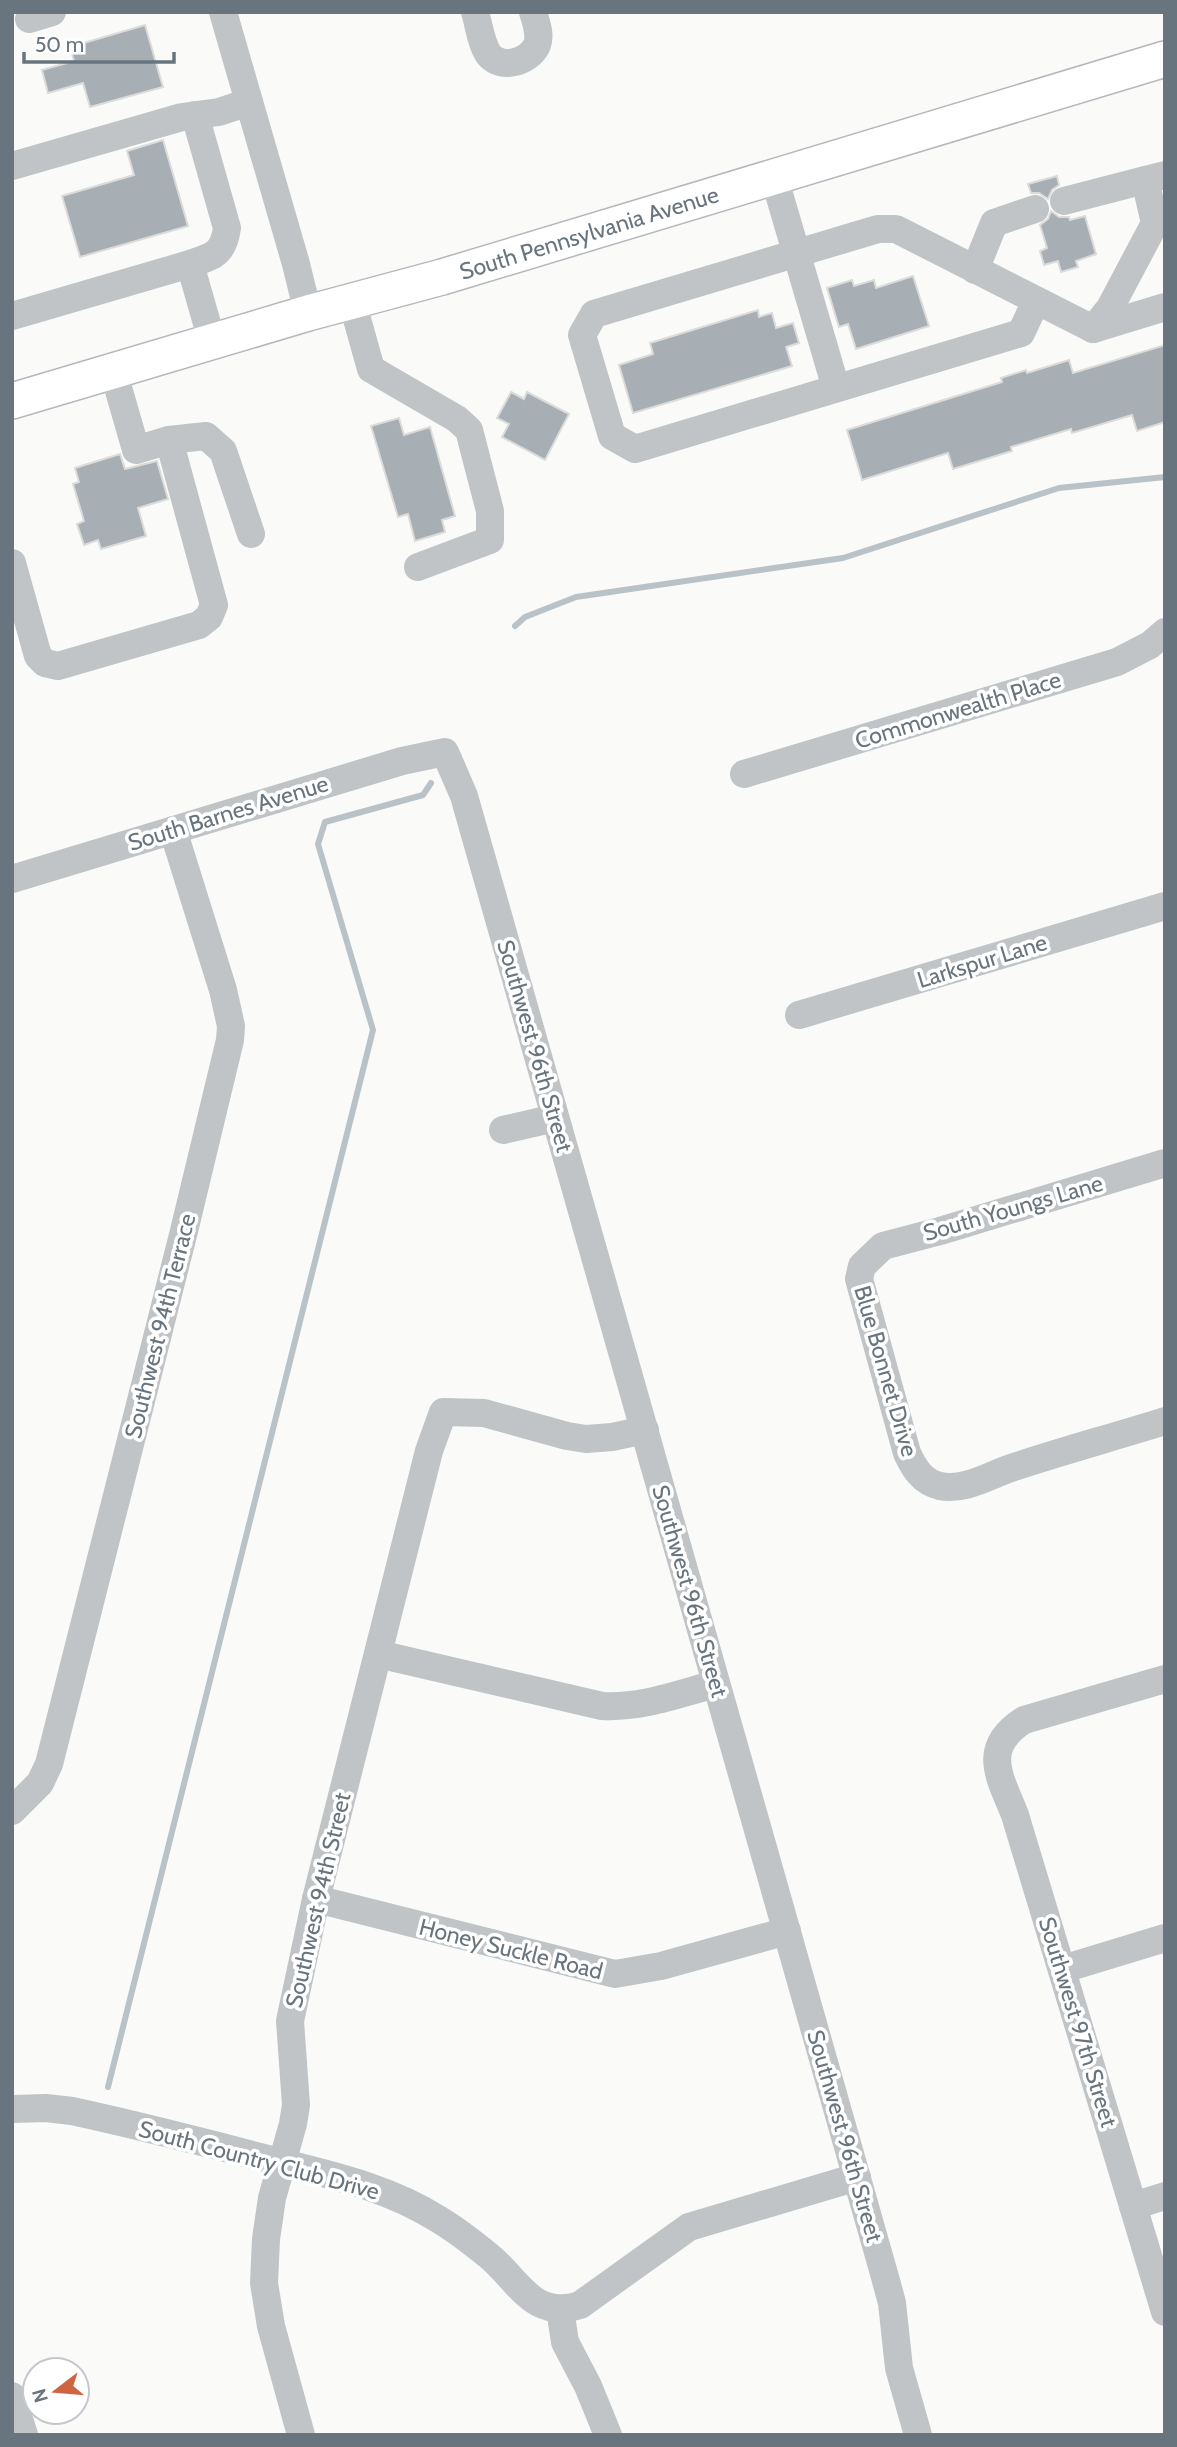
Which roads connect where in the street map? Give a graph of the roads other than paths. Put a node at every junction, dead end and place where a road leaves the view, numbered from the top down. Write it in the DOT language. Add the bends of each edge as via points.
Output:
graph roads {
  1 [pos="223,12"];
  2 [pos="475,12"];
  3 [pos="533,12"];
  4 [pos="1164,64"];
  5 [pos="249,102"];
  6 [pos="195,115"];
  7 [pos="12,166"];
  8 [pos="774,177"];
  9 [pos="1155,178"];
  10 [pos="1064,201"];
  11 [pos="1035,209"];
  12 [pos="796,253"];
  13 [pos="190,264"];
  14 [pos="975,270"];
  15 [pos="352,301"];
  16 [pos="1036,301"];
  17 [pos="1165,307"];
  18 [pos="308,313"];
  19 [pos="12,316"];
  20 [pos="1093,329"];
  21 [pos="212,341"];
  22 [pos="113,370"];
  23 [pos="836,388"];
  24 [pos="12,401"];
  25 [pos="169,440"];
  26 [pos="251,534"];
  27 [pos="12,564"];
  28 [pos="418,567"];
  29 [pos="1165,632"];
  30 [pos="445,752"];
  31 [pos="744,774"];
  32 [pos="173,830"];
  33 [pos="12,879"];
  34 [pos="1165,905"];
  35 [pos="799,1015"];
  36 [pos="555,1118"];
  37 [pos="503,1130"];
  38 [pos="1165,1163"];
  39 [pos="866,1260"];
  40 [pos="1165,1421"];
  41 [pos="645,1430"];
  42 [pos="377,1654"];
  43 [pos="1165,1679"];
  44 [pos="716,1684"];
  45 [pos="12,1811"];
  46 [pos="316,1899"];
  47 [pos="787,1931"];
  48 [pos="1165,1938"];
  49 [pos="1063,1969"];
  50 [pos="12,2109"];
  51 [pos="282,2163"];
  52 [pos="857,2177"];
  53 [pos="1165,2196"];
  54 [pos="1133,2206"];
  55 [pos="560,2309"];
  56 [pos="1165,2312"];
  57 [pos="12,2396"];
  58 [pos="24,2435"];
  59 [pos="301,2435"];
  60 [pos="608,2435"];
  61 [pos="918,2435"];
  1 -- 5 [label="street"];
  2 -- 3 [label="street" via="489,55 514,63 537,45"];
  4 -- 8 [label="main road, South Pennsylvania Avenue"];
  5 -- 6 [label="street"];
  5 -- 18 [label="street"];
  6 -- 7 [label="street"];
  6 -- 13 [label="street" via="227,228 225,243 215,255"];
  8 -- 12 [label="street"];
  8 -- 15 [label="main road, South Pennsylvania Avenue"];
  9 -- 10 [label="street"];
  9 -- 20 [label="street" via="1155,223 1110,308"];
  11 -- 14 [label="street" via="994,223"];
  12 -- 14 [label="street" via="878,229 896,229"];
  12 -- 23 [label="street"];
  12 -- 23 [label="street" via="594,314 582,335 589,360 612,436 635,449"];
  13 -- 19 [label="street"];
  13 -- 21 [label="street"];
  14 -- 16 [label="street"];
  15 -- 18 [label="main road, South Pennsylvania Avenue"];
  15 -- 28 [label="street" via="371,369 470,430 487,498 490,540"];
  16 -- 20 [label="street"];
  16 -- 23 [label="street" via="1021,333"];
  17 -- 20 [label="street"];
  18 -- 21 [label="main road, South Pennsylvania Avenue"];
  21 -- 22 [label="main road, South Pennsylvania Avenue"];
  22 -- 24 [label="main road, South Pennsylvania Avenue"];
  22 -- 25 [label="street" via="136,450"];
  25 -- 26 [label="street" via="206,436 223,451"];
  25 -- 27 [label="street" via="214,605 199,625 58,666 45,663 38,656"];
  29 -- 31 [label="street, Commonwealth Place" via="1117,662"];
  30 -- 32 [label="street, South Barnes Avenue"];
  30 -- 36 [label="street, Southwest 96th Street" via="464,796"];
  32 -- 33 [label="street, South Barnes Avenue"];
  32 -- 45 [label="street, Southwest 94th Terrace" via="223,990 230,1040 49,1764 33,1793"];
  34 -- 35 [label="street, Larkspur Lane"];
  36 -- 37 [label="street"];
  36 -- 41 [label="street, Southwest 96th Street"];
  38 -- 39 [label="street, South Youngs Lane" via="883,1246"];
  39 -- 40 [label="street, Blue Bonnet Drive" via="859,1274 860,1290 907,1454 914,1468 932,1484 962,1486"];
  41 -- 42 [label="street, Southwest 94th Street" via="586,1438 484,1413 443,1412"];
  41 -- 44 [label="street, Southwest 96th Street"];
  42 -- 44 [label="street" via="602,1706 650,1703"];
  42 -- 46 [label="street, Southwest 94th Street"];
  43 -- 49 [label="street, Southwest 97th Street" via="1024,1720 1005,1734 996,1768"];
  44 -- 47 [label="street, Southwest 96th Street"];
  46 -- 47 [label="street, Honey Suckle Road" via="615,1974"];
  46 -- 51 [label="street, Southwest 94th Street" via="289,2021 296,2105"];
  47 -- 52 [label="street, Southwest 96th Street"];
  48 -- 49 [label="street"];
  49 -- 54 [label="street, Southwest 97th Street"];
  50 -- 51 [label="street, South Country Club Drive" via="72,2111"];
  51 -- 55 [label="street, South Country Club Drive" via="348,2179 407,2202 490,2257 532,2300"];
  51 -- 59 [label="street, Southwest 94th Street" via="272,2198 264,2283"];
  52 -- 55 [label="street" via="689,2227 580,2305"];
  52 -- 61 [label="street, Southwest 96th Street" via="892,2303 899,2368"];
  53 -- 54 [label="street"];
  54 -- 56 [label="street, Southwest 97th Street"];
  55 -- 60 [label="street" via="565,2342"];
  57 -- 58 [label="street"];
}
